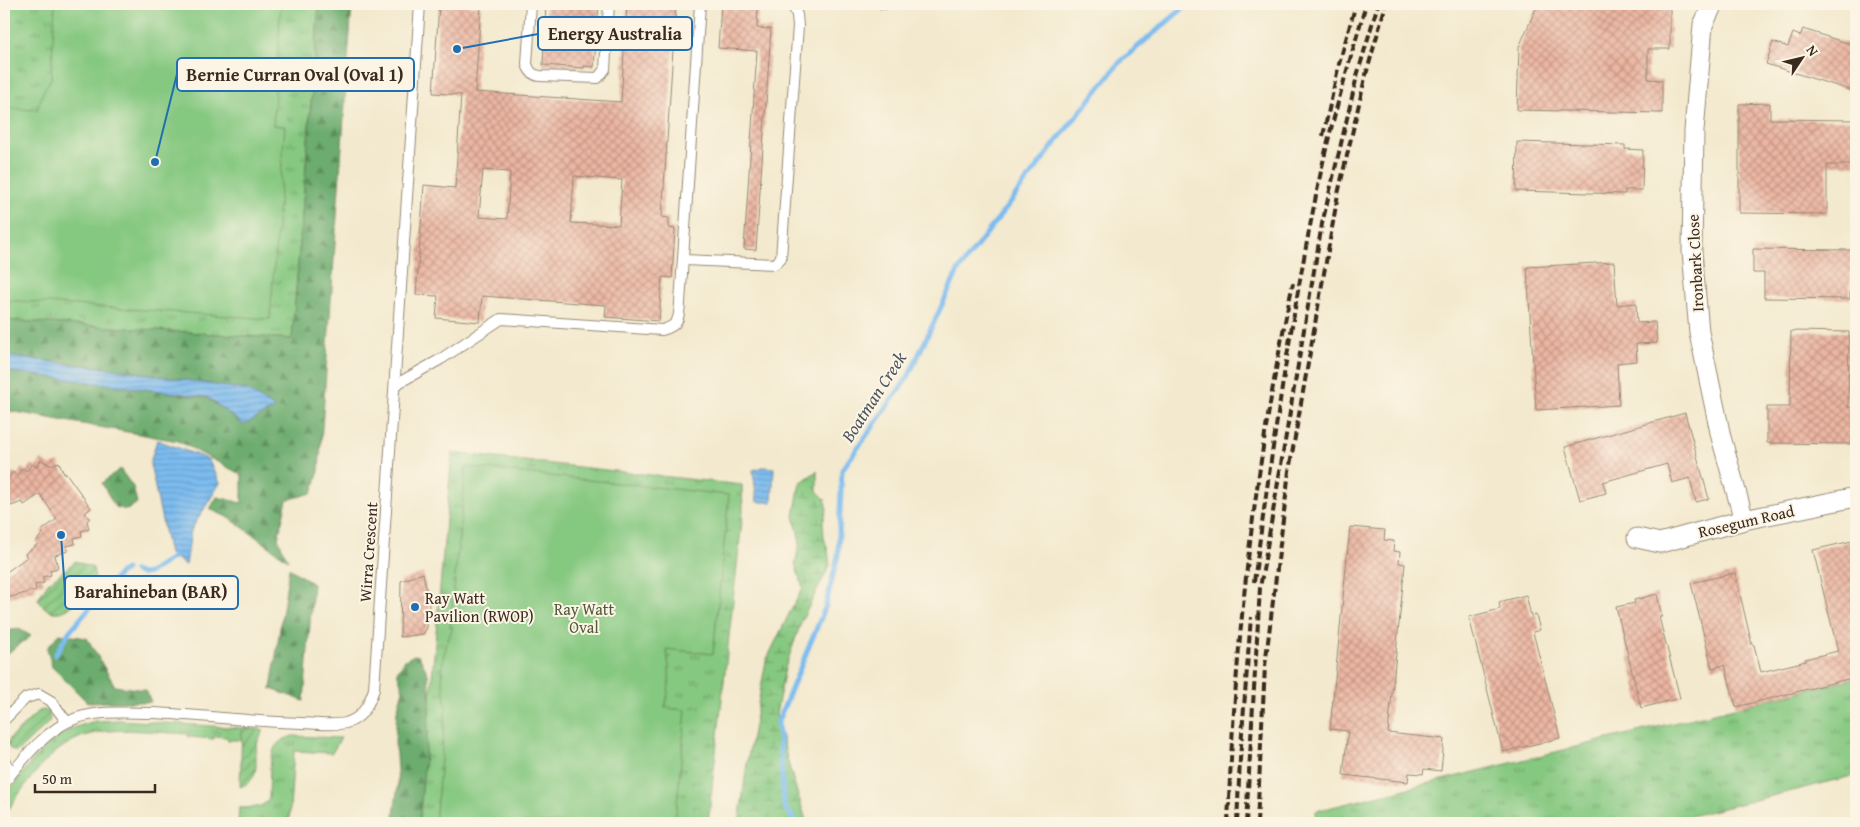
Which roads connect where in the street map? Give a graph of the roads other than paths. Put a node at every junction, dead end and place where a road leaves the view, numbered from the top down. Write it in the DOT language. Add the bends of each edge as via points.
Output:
graph roads {
  1 [pos="420,4"];
  2 [pos="531,4"];
  3 [pos="609,4"];
  4 [pos="700,4"];
  5 [pos="792,4"];
  6 [pos="1713,4"];
  7 [pos="684,260"];
  8 [pos="395,385"];
  9 [pos="1856,497"];
  10 [pos="1744,520"];
  11 [pos="1637,538"];
  12 [pos="4,720"];
  13 [pos="67,722"];
  14 [pos="4,761"];
  15 [pos="12,772"];
  16 [pos="4,783"];
  1 -- 8 [label="lane, Wirra Crescent"];
  2 -- 3 [label="lane" via="529,71 540,76 598,78 604,69"];
  4 -- 7 [label="lane"];
  5 -- 7 [label="lane" via="798,26 781,258 774,264"];
  6 -- 10 [label="street, Ironbark Close" via="1702,34 1694,131 1692,251 1699,332 1720,437"];
  7 -- 8 [label="lane" via="679,318 673,327 662,330 501,319 441,360"];
  8 -- 13 [label="lane, Wirra Crescent" via="374,689 368,706 360,715 347,722 333,724 113,712"];
  9 -- 10 [label="street, Rosegum Road"];
  10 -- 11 [label="street, Rosegum Road" via="1660,543"];
  12 -- 13 [label="lane" via="26,698 39,694 51,701"];
  13 -- 15 [label="lane, Wirra Crescent" via="46,737"];
  14 -- 15 [label="lane"];
  15 -- 16 [label="lane, Wirra Crescent"];
}
